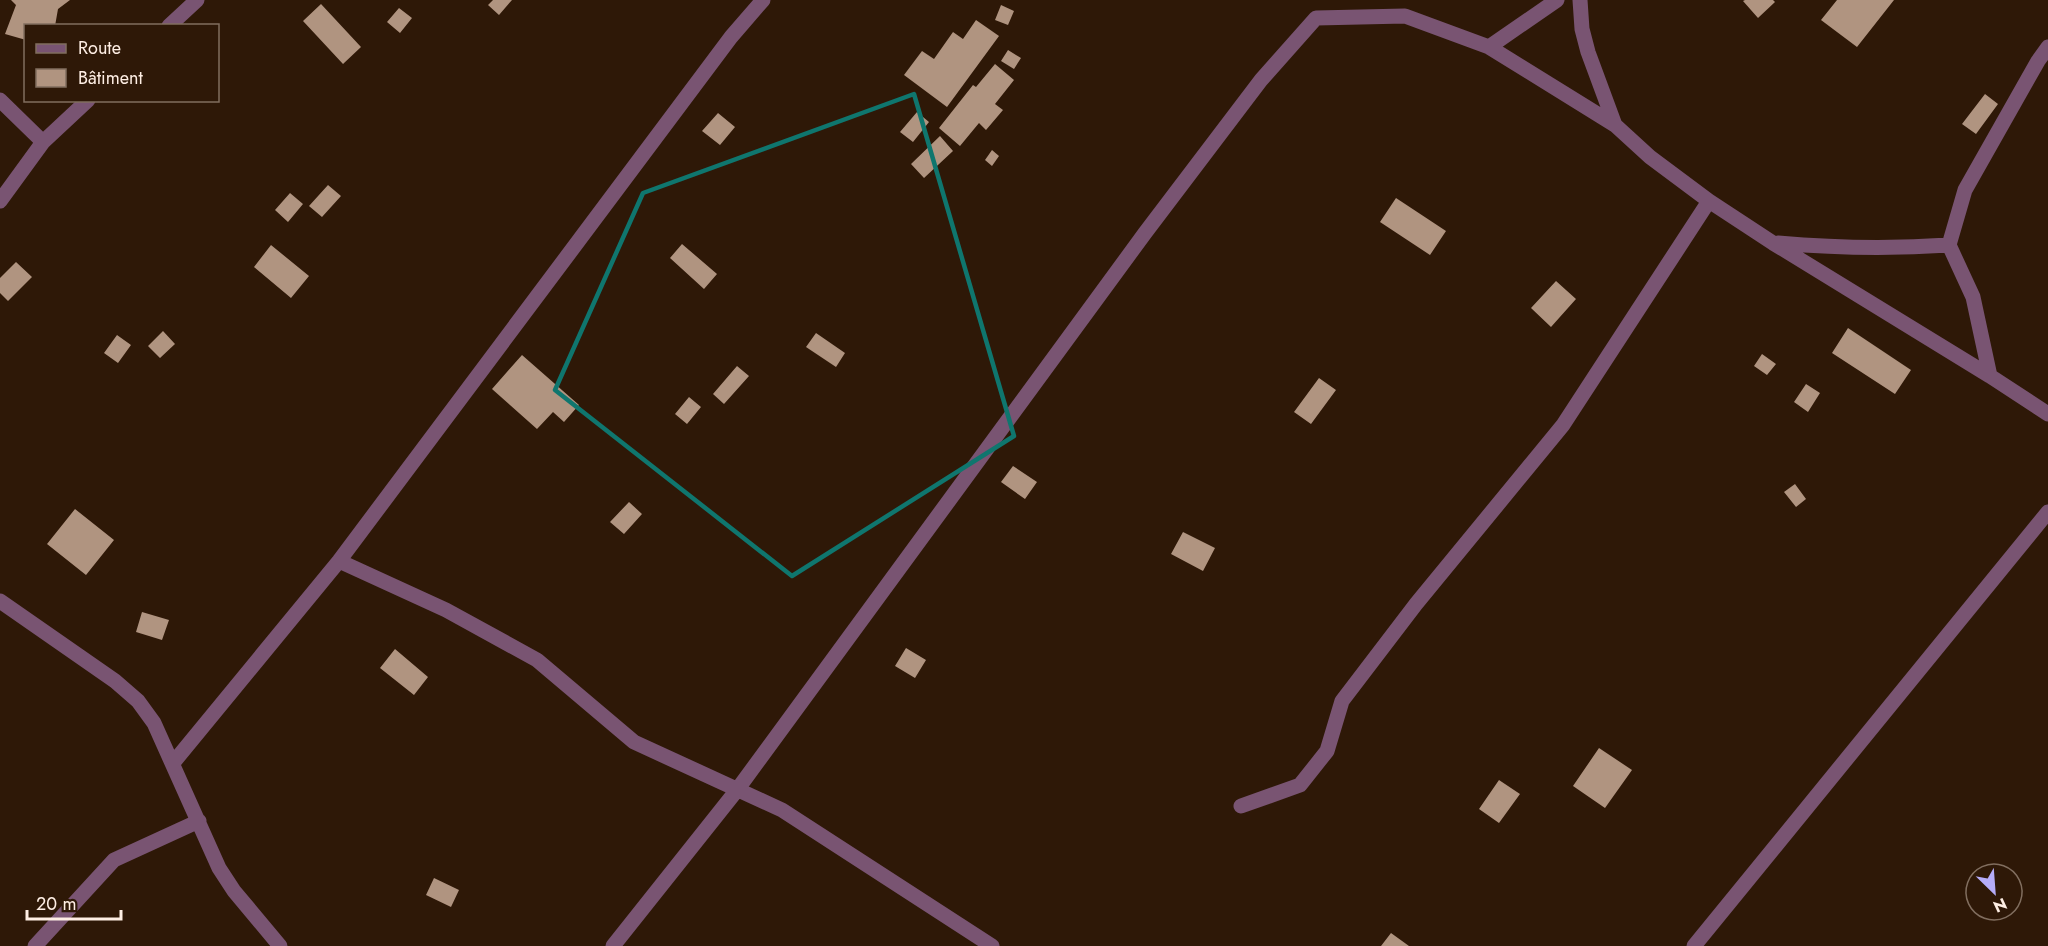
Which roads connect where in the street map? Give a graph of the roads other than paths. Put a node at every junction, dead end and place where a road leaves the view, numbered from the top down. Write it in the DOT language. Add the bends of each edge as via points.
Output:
graph roads {
  1 [pos="197,0"];
  2 [pos="763,0"];
  3 [pos="1557,0"];
  4 [pos="1580,0"];
  5 [pos="171,24"];
  6 [pos="1490,47"];
  7 [pos="2048,47"];
  8 [pos="0,100"];
  9 [pos="86,102"];
  10 [pos="1615,125"];
  11 [pos="43,142"];
  12 [pos="0,201"];
  13 [pos="1709,201"];
  14 [pos="1773,243"];
  15 [pos="1949,245"];
  16 [pos="1990,376"];
  17 [pos="2048,414"];
  18 [pos="2048,512"];
  19 [pos="339,561"];
  20 [pos="0,601"];
  21 [pos="173,763"];
  22 [pos="737,790"];
  23 [pos="1240,806"];
  24 [pos="199,821"];
  25 [pos="35,946"];
  26 [pos="280,946"];
  27 [pos="613,946"];
  28 [pos="993,946"];
  29 [pos="1694,946"];
  1 -- 5 [label="street"];
  2 -- 19 [label="street" via="731,37"];
  3 -- 6 [label="street"];
  4 -- 10 [label="street" via="1588,52"];
  6 -- 10 [label="street"];
  6 -- 22 [label="street" via="1405,16 1316,18 1261,80 1145,233"];
  7 -- 15 [label="street" via="1965,189"];
  8 -- 11 [label="street"];
  9 -- 11 [label="street"];
  10 -- 13 [label="street"];
  11 -- 12 [label="street"];
  13 -- 14 [label="street"];
  13 -- 23 [label="street" via="1563,425 1342,701 1327,751 1300,785"];
  14 -- 15 [label="street" via="1838,248"];
  14 -- 16 [label="street"];
  15 -- 16 [label="street" via="1973,297"];
  16 -- 17 [label="street"];
  18 -- 29 [label="street"];
  19 -- 21 [label="street"];
  19 -- 22 [label="street" via="446,610 537,660 634,742"];
  20 -- 21 [label="street" via="138,701 154,723"];
  21 -- 24 [label="street"];
  22 -- 27 [label="street"];
  22 -- 28 [label="street" via="782,810"];
  24 -- 25 [label="street" via="114,860"];
  24 -- 26 [label="street" via="219,868"];
}
